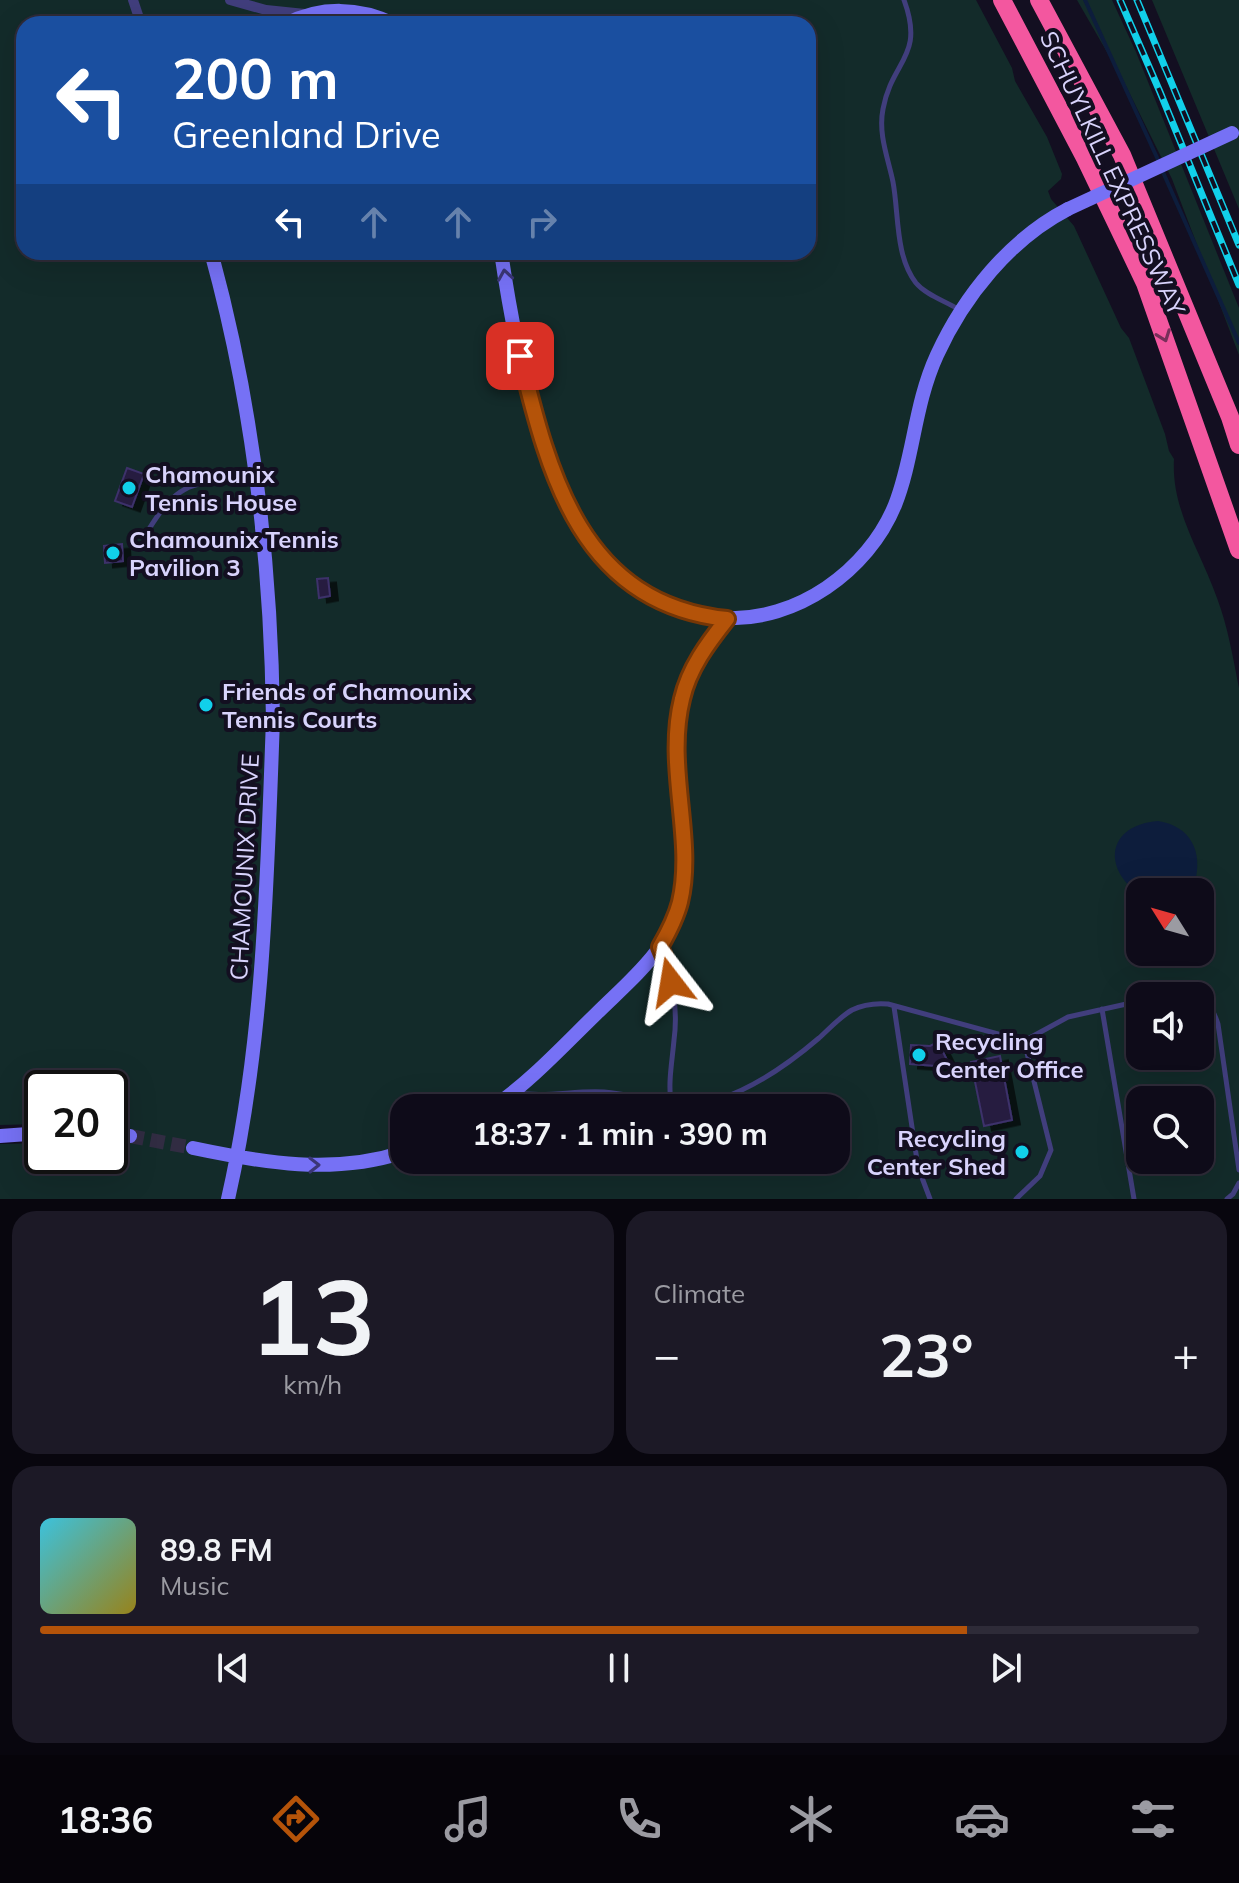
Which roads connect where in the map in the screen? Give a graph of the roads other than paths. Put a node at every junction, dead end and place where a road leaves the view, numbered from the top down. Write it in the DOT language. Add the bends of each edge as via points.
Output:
graph roads {
  1 [pos="230,0"];
  2 [pos="904,0"];
  3 [pos="1002,0"];
  4 [pos="1039,0"];
  5 [pos="305,14"];
  6 [pos="301,16"];
  7 [pos="373,16"];
  8 [pos="1235,131"];
  9 [pos="213,260"];
  10 [pos="502,260"];
  11 [pos="962,311"];
  12 [pos="1239,445"];
  13 [pos="245,478"];
  14 [pos="149,529"];
  15 [pos="1239,550"];
  16 [pos="727,619"];
  17 [pos="660,947"];
  18 [pos="1126,1004"];
  19 [pos="894,1007"];
  20 [pos="1102,1009"];
  21 [pos="1214,1012"];
  22 [pos="1024,1041"];
  23 [pos="513,1092"];
  24 [pos="510,1094"];
  25 [pos="532,1094"];
  26 [pos="563,1094"];
  27 [pos="617,1094"];
  28 [pos="670,1094"];
  29 [pos="728,1094"];
  30 [pos="24,1134"];
  31 [pos="0,1136"];
  32 [pos="193,1148"];
  33 [pos="390,1155"];
  34 [pos="236,1157"];
  35 [pos="1239,1170"];
  36 [pos="1239,1183"];
  37 [pos="228,1199"];
  38 [pos="930,1199"];
  39 [pos="1016,1199"];
  40 [pos="1134,1199"];
  41 [pos="1227,1199"];
  1 -- 5 [label="street"];
  2 -- 11 [label="lane" via="912,41 885,99 882,138 909,270 922,289"];
  3 -- 15 [label="highway, SCHUYLKILL EXPRESSWAY, one-way" via="1145,283"];
  4 -- 12 [label="highway, SCHUYLKILL EXPRESSWAY" via="1122,155"];
  5 -- 6 [label="main road"];
  5 -- 7 [label="main road"];
  8 -- 11 [label="main road, bridge" via="1040,225 1014,246"];
  9 -- 34 [label="main road, CHAMOUNIX DRIVE" via="249,425 272,650 262,967"];
  16 -- 10 [label="main road, one-way" via="697,614 650,595 607,564 585,536 566,501 537,418"];
  11 -- 16 [label="main road" via="932,366 897,501 871,548 846,574 808,598 767,613"];
  13 -- 14 [label="lane" via="180,490"];
  16 -- 17 [label="main road" via="696,662 682,698 676,754 683,886"];
  17 -- 23 [label="main road"];
  17 -- 28 [label="lane" via="668,966 675,1022"];
  18 -- 20 [label="lane"];
  19 -- 22 [label="lane"];
  19 -- 29 [label="lane" via="877,1003 853,1010 779,1067"];
  19 -- 38 [label="lane" via="918,1167"];
  20 -- 22 [label="lane" via="1068,1017"];
  20 -- 40 [label="lane"];
  21 -- 35 [label="lane"];
  22 -- 39 [label="lane" via="1051,1150 1040,1176"];
  23 -- 24 [label="main road"];
  23 -- 25 [label="lane"];
  26 -- 27 [label="lane"];
  30 -- 31 [label="main road"];
  32 -- 34 [label="main road"];
  34 -- 33 [label="main road, one-way" via="277,1165 331,1165"];
  34 -- 37 [label="main road, CHAMOUNIX DRIVE"];
  36 -- 41 [label="lane"];
}
